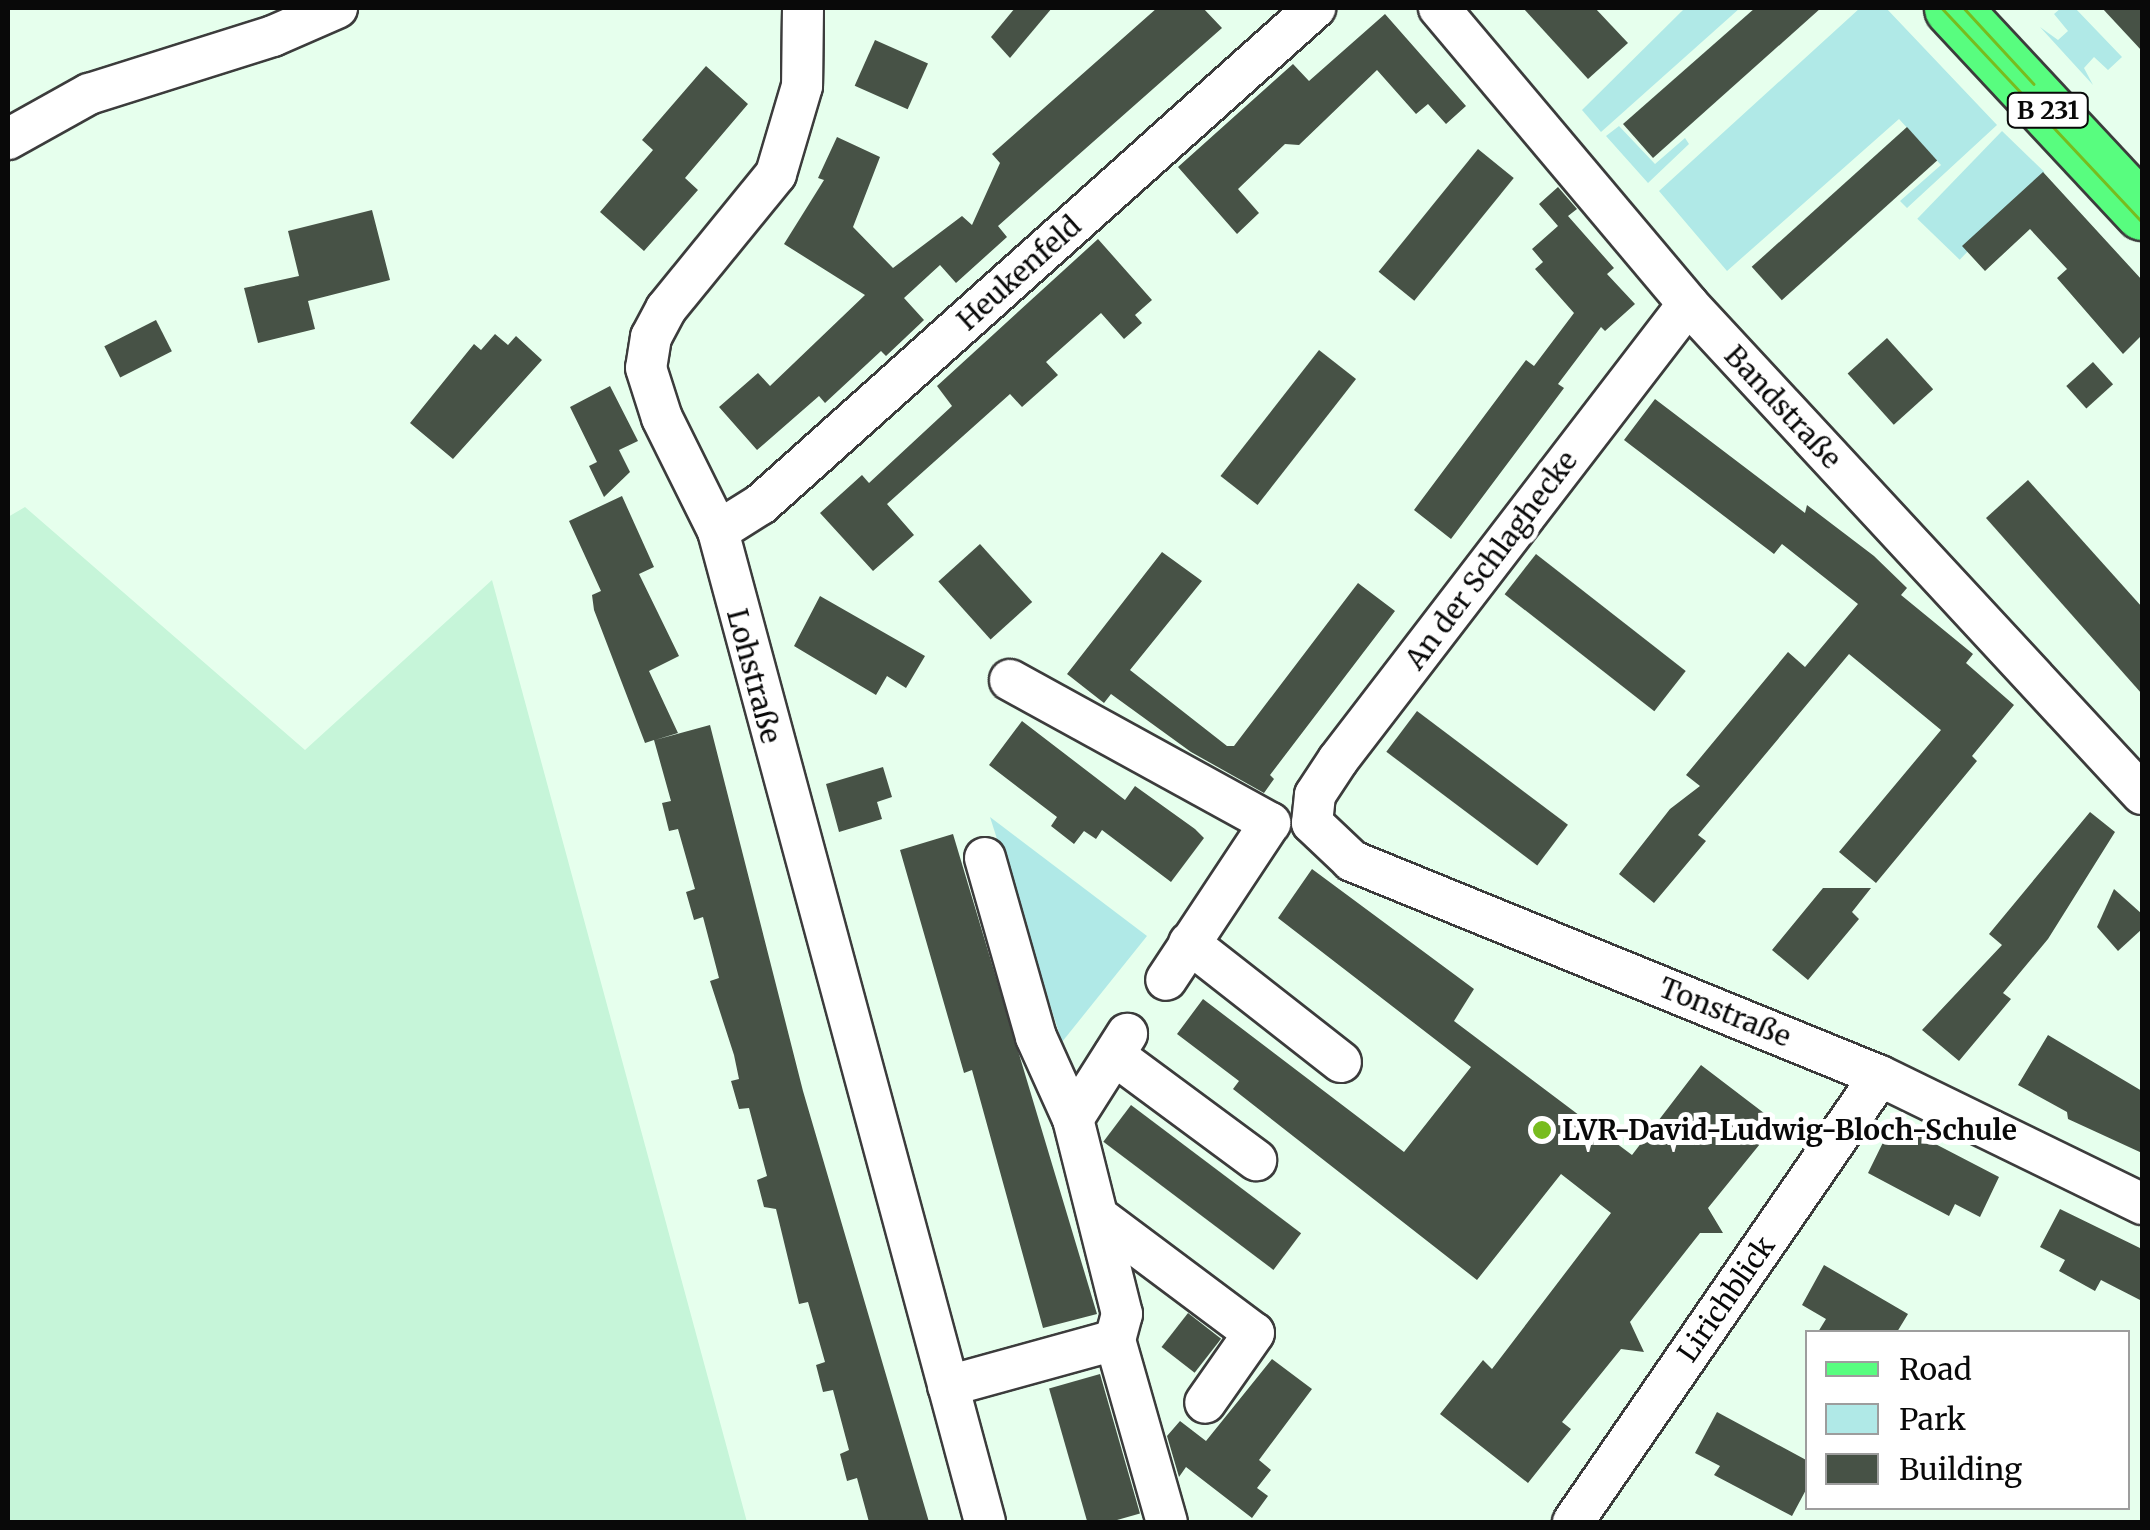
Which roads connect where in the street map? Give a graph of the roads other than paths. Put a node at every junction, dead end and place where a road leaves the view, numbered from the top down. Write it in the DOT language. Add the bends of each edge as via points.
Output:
graph roads {
  1 [pos="336,8"];
  2 [pos="803,8"];
  3 [pos="1315,8"];
  4 [pos="1439,8"];
  5 [pos="1952,8"];
  6 [pos="8,139"];
  7 [pos="2142,212"];
  8 [pos="1688,304"];
  9 [pos="718,531"];
  10 [pos="1010,680"];
  11 [pos="2142,794"];
  12 [pos="1312,823"];
  13 [pos="985,858"];
  14 [pos="1189,943"];
  15 [pos="1166,980"];
  16 [pos="1341,1062"];
  17 [pos="1880,1076"];
  18 [pos="1073,1119"];
  19 [pos="1256,1160"];
  20 [pos="2142,1204"];
  21 [pos="1100,1218"];
  22 [pos="1115,1340"];
  23 [pos="948,1386"];
  24 [pos="1204,1402"];
  25 [pos="985,1522"];
  26 [pos="1167,1522"];
  27 [pos="1573,1522"];
  1 -- 6 [label="street" via="273,36 89,94"];
  2 -- 9 [label="street, Lohstraße" via="802,86 776,174 666,309 647,356 662,418"];
  3 -- 9 [label="street, Heukenfeld" via="762,504"];
  4 -- 8 [label="street, Bandstraße"];
  5 -- 7 [label="main road, B 231"];
  8 -- 11 [label="street, Bandstraße"];
  8 -- 12 [label="street, An der Schlaghecke" via="1338,760 1315,795"];
  9 -- 23 [label="street, Lohstraße"];
  10 -- 14 [label="street" via="1270,823"];
  12 -- 17 [label="street, Tonstraße" via="1352,861"];
  13 -- 18 [label="street" via="1036,1037"];
  14 -- 15 [label="street"];
  14 -- 16 [label="street"];
  17 -- 20 [label="street, Tonstraße"];
  17 -- 27 [label="street, Lirichblick"];
  18 -- 19 [label="street" via="1120,1045"];
  18 -- 21 [label="street"];
  21 -- 22 [label="street" via="1122,1314"];
  21 -- 24 [label="street" via="1254,1333"];
  22 -- 23 [label="street"];
  22 -- 26 [label="street"];
  23 -- 25 [label="street, Lohstraße"];
}
